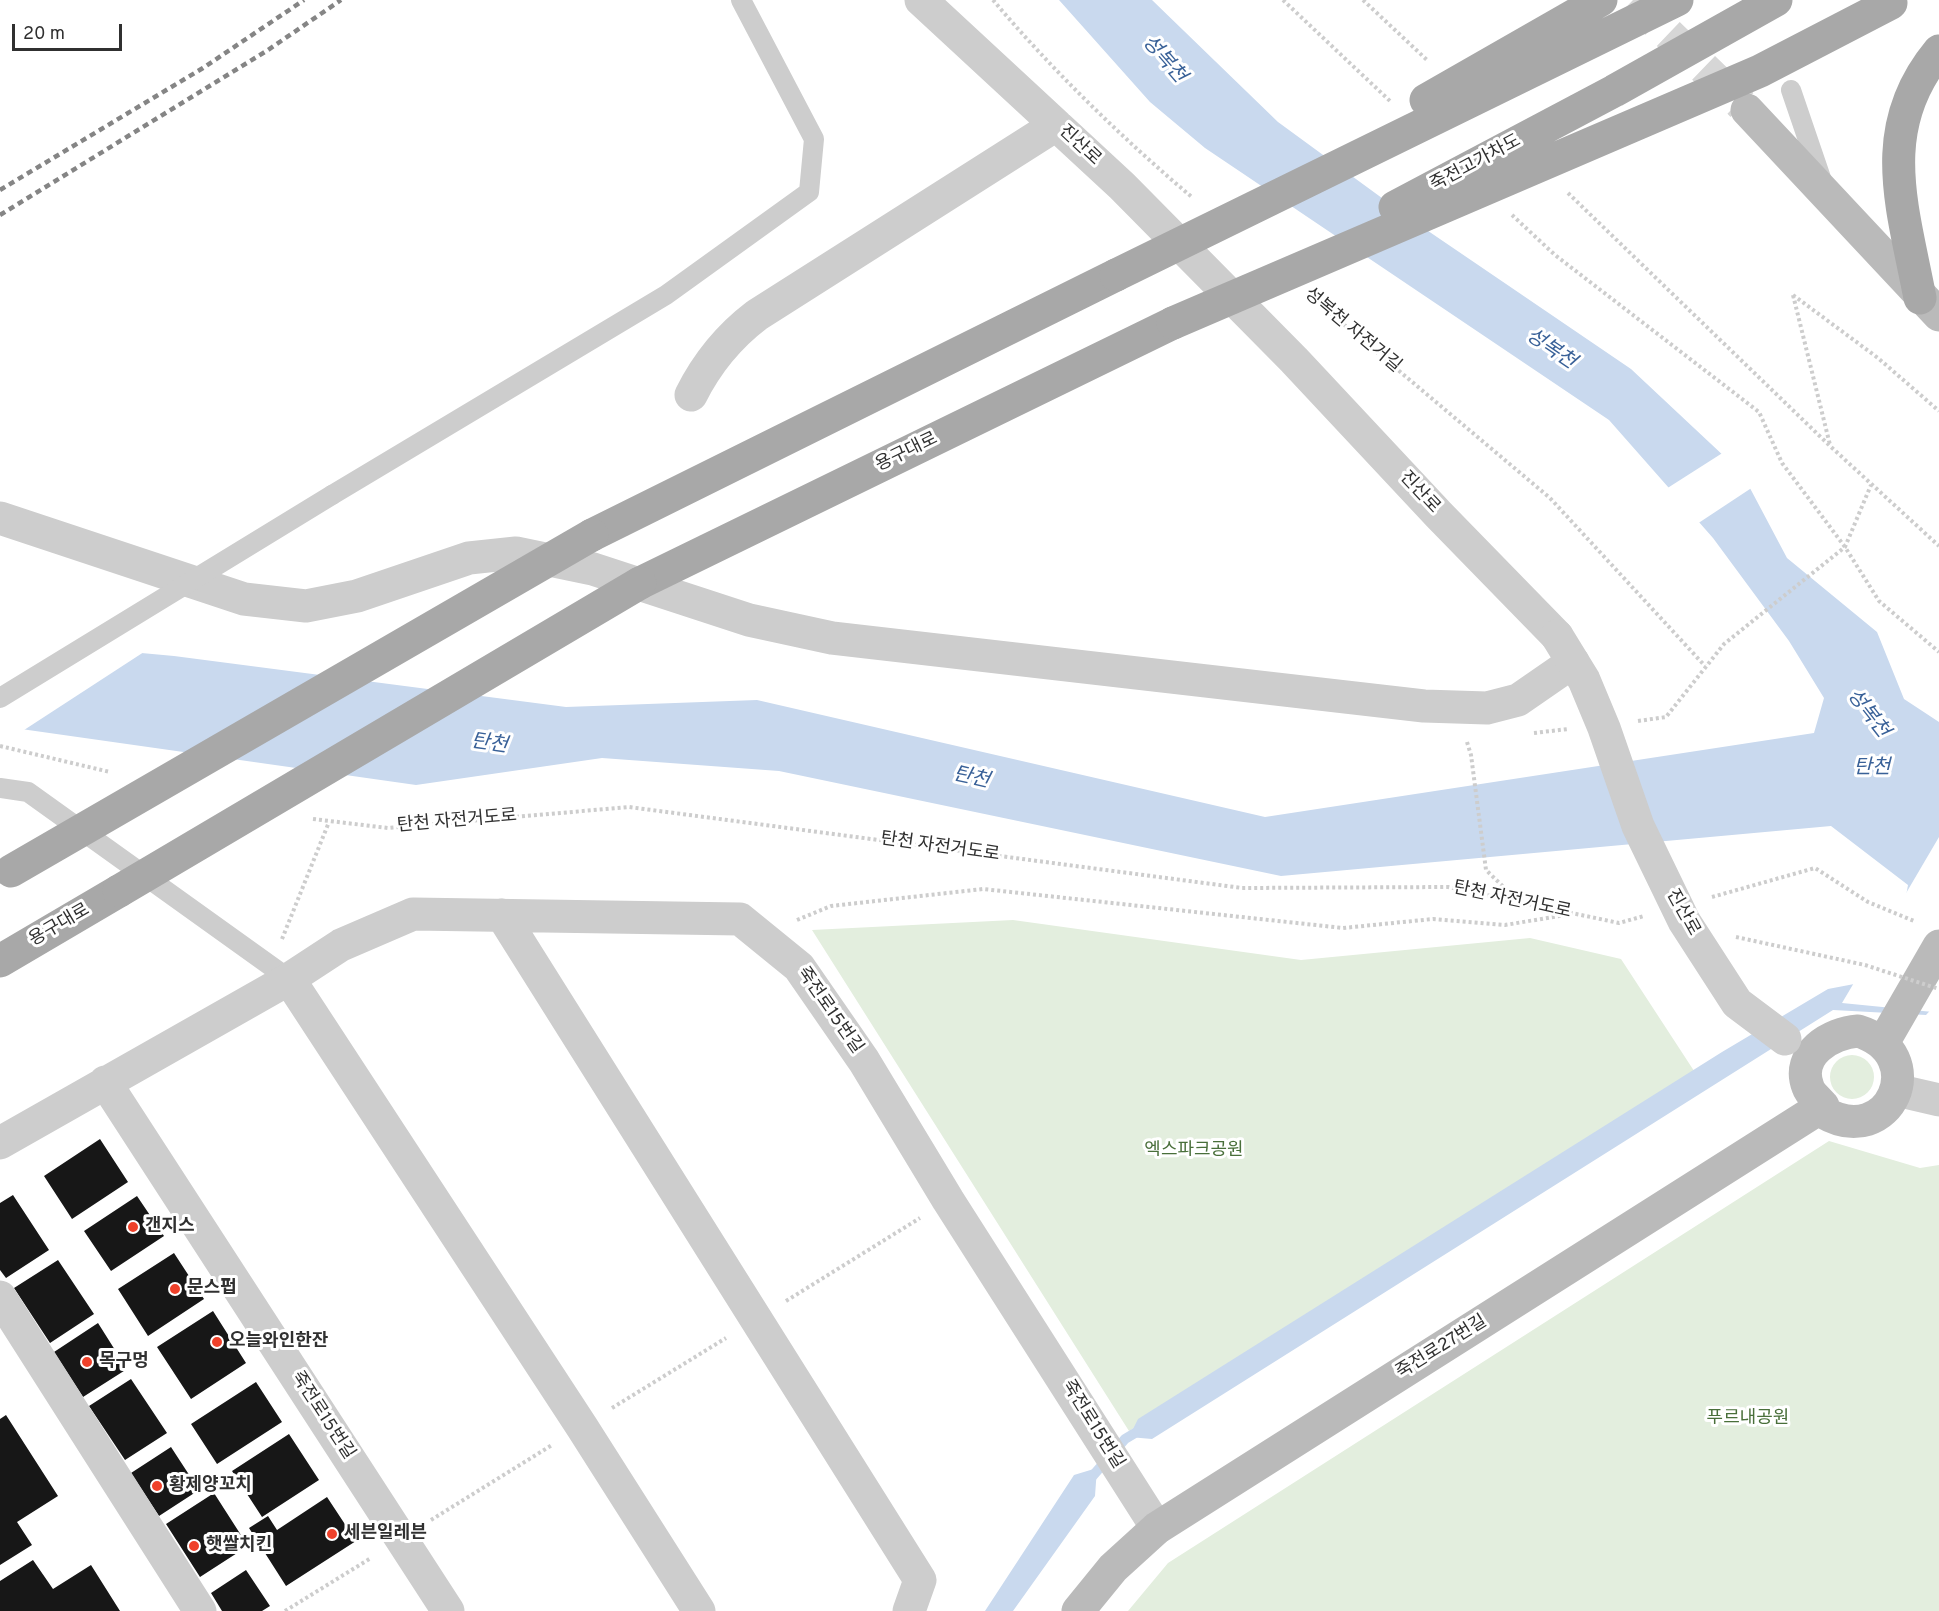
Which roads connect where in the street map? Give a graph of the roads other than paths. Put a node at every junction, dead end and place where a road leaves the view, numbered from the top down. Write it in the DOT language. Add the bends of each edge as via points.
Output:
graph roads {
  1 [pos="741,0"];
  2 [pos="921,0"];
  3 [pos="1601,0"];
  4 [pos="1677,0"];
  5 [pos="1776,0"];
  6 [pos="1894,2"];
  7 [pos="1939,51"];
  8 [pos="1791,90"];
  9 [pos="1747,110"];
  10 [pos="1056,125"];
  11 [pos="1826,195"];
  12 [pos="1116,275"];
  13 [pos="1930,306"];
  14 [pos="1173,323"];
  15 [pos="692,395"];
  16 [pos="0,518"];
  17 [pos="1565,649"];
  18 [pos="0,698"];
  19 [pos="0,788"];
  20 [pos="4,874"];
  21 [pos="502,915"];
  22 [pos="1939,946"];
  23 [pos="0,962"];
  24 [pos="289,979"];
  25 [pos="1883,1043"];
  26 [pos="1812,1055"];
  27 [pos="105,1082"];
  28 [pos="1896,1090"];
  29 [pos="1939,1100"];
  30 [pos="1823,1106"];
  31 [pos="0,1143"];
  32 [pos="0,1297"];
  33 [pos="1157,1528"];
  34 [pos="200,1611"];
  35 [pos="448,1611"];
  36 [pos="699,1611"];
  37 [pos="909,1611"];
  38 [pos="1078,1611"];
  1 -- 18 [label="lane, bridge" via="814,139 809,192 666,295"];
  2 -- 10 [label="street, 진산로"];
  3 -- 12 [label="main road, bridge"];
  4 -- 12 [label="main road, bridge"];
  5 -- 14 [label="main road, 죽전고가차도, bridge" via="1614,92"];
  6 -- 14 [label="main road, bridge" via="1760,72"];
  7 -- 13 [label="main road" via="1928,64 1906,109 1897,152 1900,195"];
  8 -- 11 [label="lane"];
  9 -- 11 [label="street"];
  10 -- 15 [label="street" via="734,332 703,371"];
  10 -- 17 [label="street, 진산로" via="1294,360"];
  11 -- 13 [label="street"];
  12 -- 20 [label="main road, bridge" via="592,535"];
  14 -- 23 [label="main road, 용구대로, bridge" via="640,583"];
  16 -- 17 [label="street" via="244,599 306,606 357,596 469,558 516,553 593,569 749,620 832,638 1424,706 1487,708 1518,700"];
  17 -- 26 [label="street, 진산로, bridge" via="1584,680 1638,826 1684,921 1737,1003"];
  19 -- 24 [label="lane" via="28,792"];
  21 -- 24 [label="street, 죽전로15번길" via="413,914 340,945"];
  21 -- 33 [label="street, 죽전로15번길" via="740,919 799,967 864,1061"];
  21 -- 37 [label="street" via="920,1580"];
  22 -- 25 [label="street"];
  24 -- 27 [label="street, 죽전로15번길"];
  24 -- 36 [label="street"];
  25 -- 26 [label="street" via="1858,1031 1842,1032 1827,1038"];
  25 -- 28 [label="street" via="1897,1065"];
  26 -- 30 [label="street" via="1806,1076 1808,1088"];
  27 -- 31 [label="street, 죽전로15번길"];
  27 -- 35 [label="street, 죽전로15번길"];
  28 -- 29 [label="street"];
  28 -- 30 [label="street" via="1890,1104 1866,1121 1836,1120 1823,1112"];
  30 -- 33 [label="street, 죽전로27번길"];
  32 -- 34 [label="street"];
  33 -- 38 [label="street, 죽전로27번길" via="1113,1568"];
}
